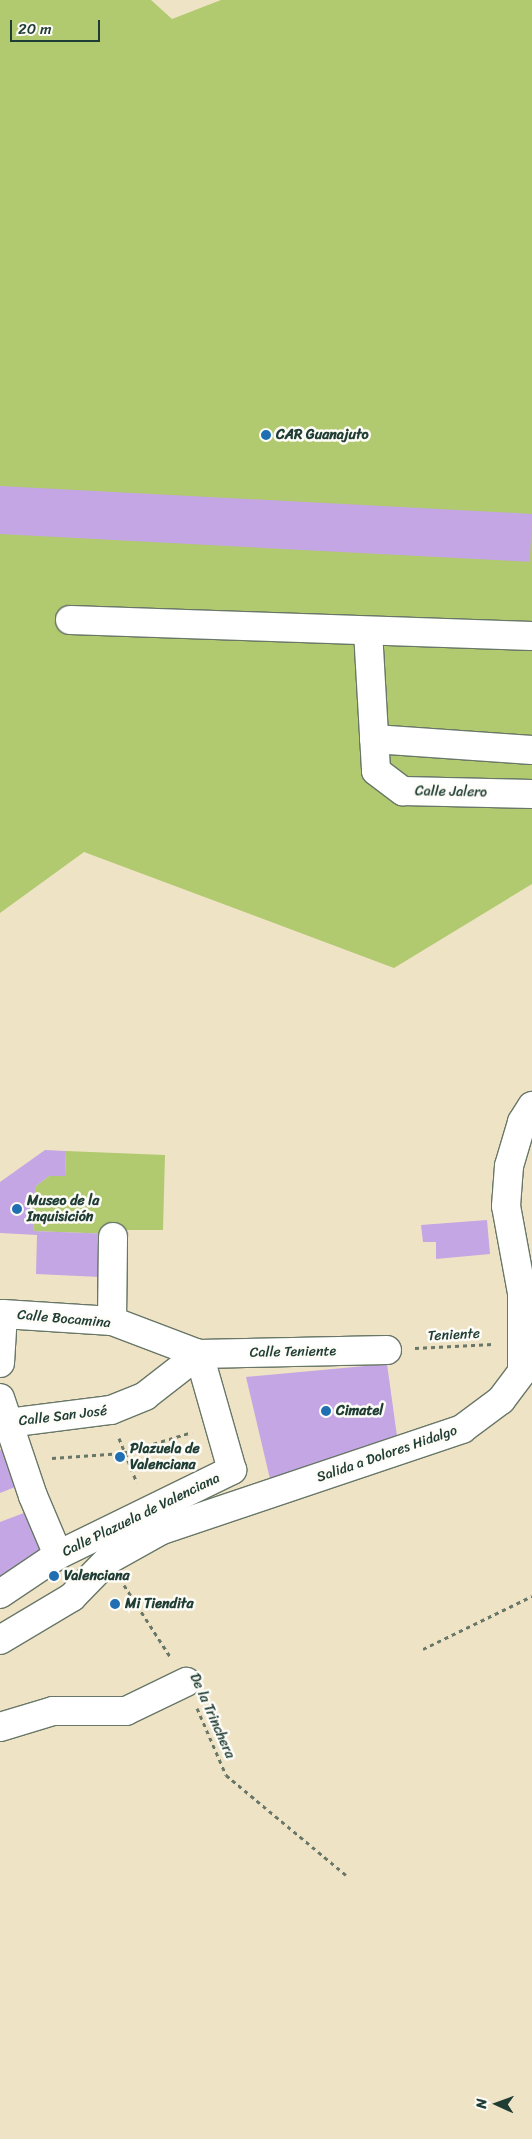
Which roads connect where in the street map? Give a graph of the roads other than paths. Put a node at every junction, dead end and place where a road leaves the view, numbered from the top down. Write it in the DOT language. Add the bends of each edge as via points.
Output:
graph roads {
  1 [pos="70,620"];
  2 [pos="368,631"];
  3 [pos="532,636"];
  4 [pos="374,739"];
  5 [pos="532,750"];
  6 [pos="532,794"];
  7 [pos="532,1106"];
  8 [pos="113,1237"];
  9 [pos="2,1312"];
  10 [pos="112,1321"];
  11 [pos="387,1350"];
  12 [pos="199,1354"];
  13 [pos="0,1363"];
  14 [pos="527,1371"];
  15 [pos="3,1415"];
  16 [pos="58,1555"];
  17 [pos="0,1594"];
  18 [pos="0,1640"];
  19 [pos="186,1682"];
  20 [pos="0,1727"];
  1 -- 2 [label="street"];
  2 -- 3 [label="street"];
  2 -- 4 [label="street"];
  4 -- 5 [label="street"];
  4 -- 6 [label="street, Calle Jalero" via="376,771 403,791"];
  7 -- 14 [label="street, Salida a Dolores Hidalgo" via="522,1122 509,1166 506,1206 522,1293 522,1343"];
  8 -- 10 [label="street"];
  9 -- 10 [label="street, Calle Bocamina"];
  9 -- 13 [label="street, Calle Bocamina"];
  10 -- 12 [label="street, Calle Bocamina"];
  11 -- 12 [label="street, Calle Teniente"];
  12 -- 15 [label="street, Calle San José" via="145,1396 111,1410"];
  12 -- 16 [label="street, Calle Plazuela de Valenciana" via="232,1470"];
  14 -- 18 [label="street, Salida a Dolores Hidalgo" via="501,1400 462,1429 162,1530 108,1560 72,1597"];
  15 -- 16 [label="street"];
  16 -- 17 [label="street, Calle Plazuela de Valenciana"];
  19 -- 20 [label="street" via="126,1711 53,1711"];
}
